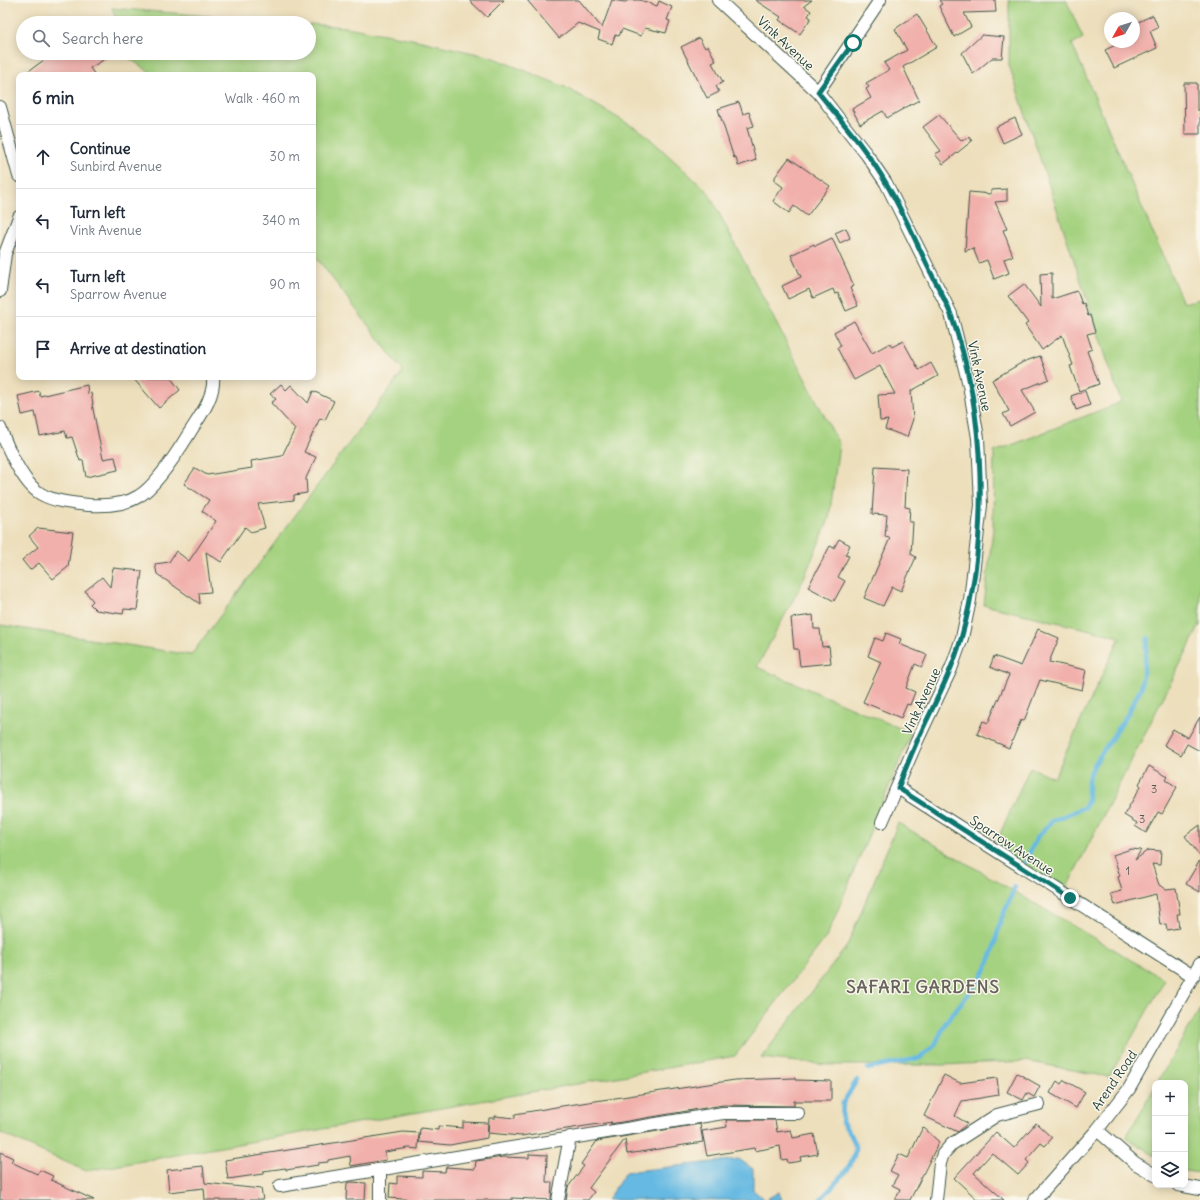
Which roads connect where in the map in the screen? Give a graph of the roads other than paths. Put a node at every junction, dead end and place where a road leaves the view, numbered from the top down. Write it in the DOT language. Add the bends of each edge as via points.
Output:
graph roads {
  1 [pos="718,0"];
  2 [pos="880,0"];
  3 [pos="818,92"];
  4 [pos="0,107"];
  5 [pos="16,165"];
  6 [pos="16,225"];
  7 [pos="0,291"];
  8 [pos="213,380"];
  9 [pos="0,428"];
  10 [pos="898,788"];
  11 [pos="882,822"];
  12 [pos="1200,964"];
  13 [pos="1193,976"];
  14 [pos="1039,1104"];
  15 [pos="798,1113"];
  16 [pos="1097,1130"];
  17 [pos="570,1137"];
  18 [pos="380,1170"];
  19 [pos="1152,1173"];
  20 [pos="280,1186"];
  21 [pos="1188,1187"];
  22 [pos="1200,1189"];
  23 [pos="380,1200"];
  24 [pos="558,1200"];
  25 [pos="936,1200"];
  26 [pos="1035,1200"];
  1 -- 3 [label="street, Vink Avenue"];
  2 -- 3 [label="street"];
  3 -- 10 [label="street, Vink Avenue" via="886,183 951,314 970,385 978,438 981,505 973,577 962,638 951,669"];
  4 -- 5 [label="street"];
  6 -- 7 [label="street" via="5,254"];
  8 -- 9 [label="street" via="212,392 205,409 151,486 138,497 122,503 94,505 68,502 40,494 24,477"];
  10 -- 11 [label="street, Vink Avenue"];
  10 -- 13 [label="street, Sparrow Avenue"];
  12 -- 13 [label="street, Arend Road"];
  13 -- 16 [label="street, Arend Road" via="1129,1089"];
  14 -- 25 [label="street" via="998,1115 952,1144 943,1154 940,1163"];
  15 -- 17 [label="street" via="723,1113"];
  16 -- 19 [label="street" via="1135,1163"];
  16 -- 26 [label="street, Arend Road"];
  17 -- 18 [label="street"];
  17 -- 24 [label="street"];
  18 -- 20 [label="street"];
  18 -- 23 [label="street"];
  21 -- 22 [label="street"];
}
